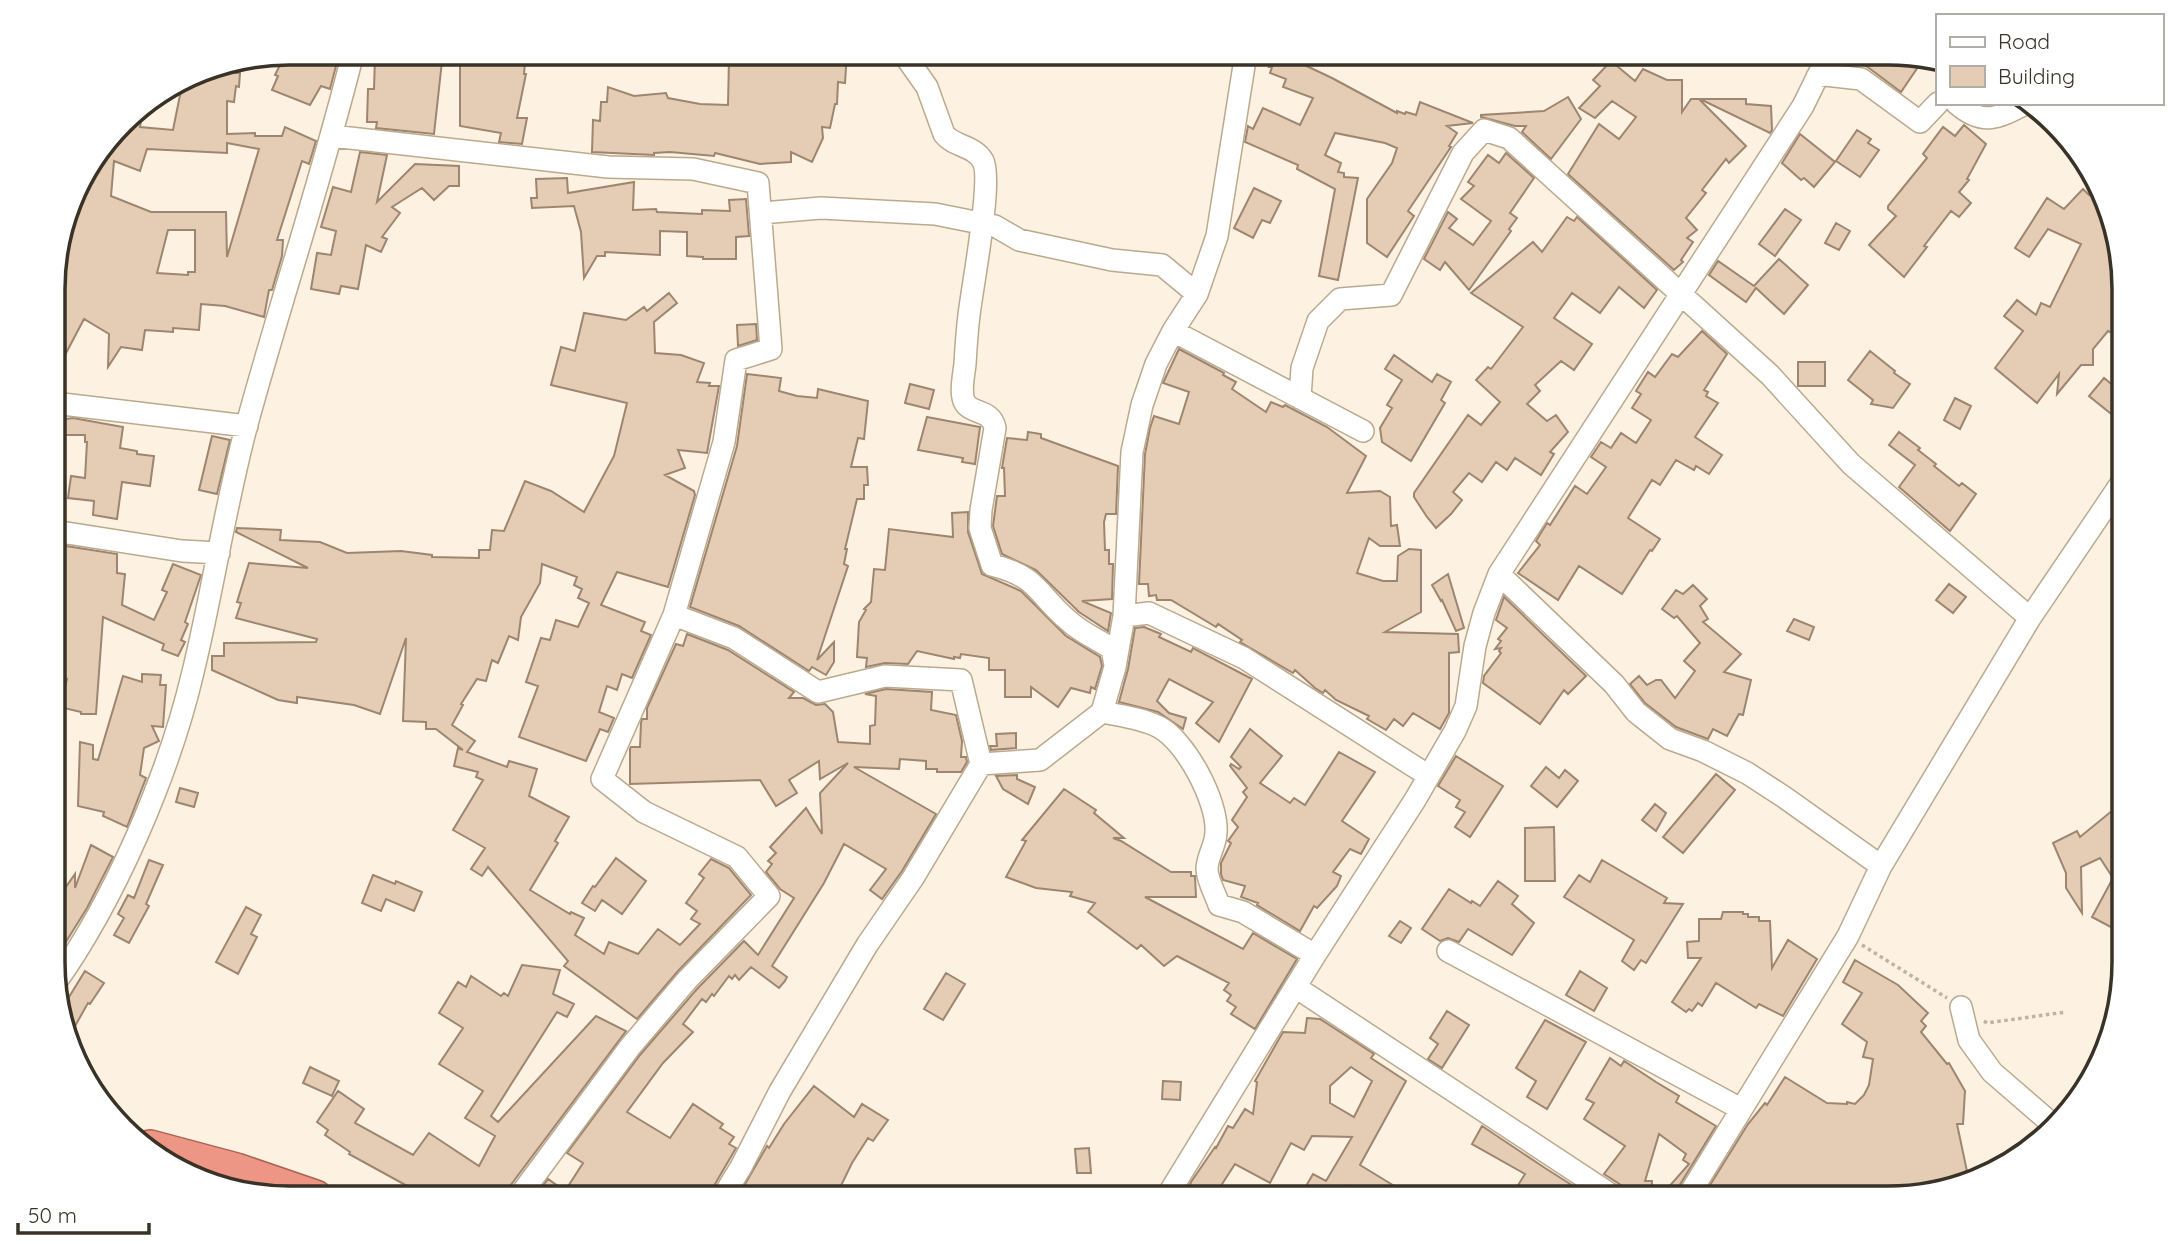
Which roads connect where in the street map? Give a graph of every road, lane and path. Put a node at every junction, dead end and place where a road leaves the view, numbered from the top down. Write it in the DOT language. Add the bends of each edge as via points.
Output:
graph roads {
  1 [pos="350,65"];
  2 [pos="912,65"];
  3 [pos="1243,65"];
  4 [pos="1823,65"];
  5 [pos="1817,77"];
  6 [pos="1936,105"];
  7 [pos="1959,105"];
  8 [pos="2018,107"];
  9 [pos="332,136"];
  10 [pos="761,213"];
  11 [pos="982,223"];
  12 [pos="1197,294"];
  13 [pos="1682,294"];
  14 [pos="1173,331"];
  15 [pos="1300,398"];
  16 [pos="65,404"];
  17 [pos="247,426"];
  18 [pos="1363,431"];
  19 [pos="2112,497"];
  20 [pos="65,533"];
  21 [pos="219,553"];
  22 [pos="1499,574"];
  23 [pos="674,615"];
  24 [pos="1124,616"];
  25 [pos="2030,618"];
  26 [pos="1115,667"];
  27 [pos="1102,712"];
  28 [pos="981,764"];
  29 [pos="1429,776"];
  30 [pos="1881,866"];
  31 [pos="1448,951"];
  32 [pos="1315,955"];
  33 [pos="65,969"];
  34 [pos="1297,988"];
  35 [pos="1961,1007"];
  36 [pos="1741,1109"];
  37 [pos="2048,1120"];
  38 [pos="175,1155"];
  39 [pos="278,1185"];
  40 [pos="527,1186"];
  41 [pos="729,1186"];
  42 [pos="1173,1186"];
  43 [pos="1598,1186"];
  44 [pos="1694,1186"];
  1 -- 9 [label="street"];
  2 -- 11 [label="street" via="927,87 944,134 982,160 986,170"];
  3 -- 12 [label="street" via="1217,236"];
  4 -- 5 [label="street"];
  5 -- 6 [label="street" via="1861,79 1920,122"];
  5 -- 13 [label="street"];
  7 -- 8 [label="street" via="1979,118 2000,118"];
  9 -- 10 [label="street" via="608,167 693,169 758,183"];
  9 -- 17 [label="street"];
  10 -- 11 [label="street" via="821,208 935,214"];
  10 -- 23 [label="street" via="771,349 736,360 724,442"];
  11 -- 12 [label="street" via="1018,240 1112,260 1162,265"];
  11 -- 26 [label="street" via="963,389 965,402 988,415 995,428 981,510 984,542 992,565 1031,580 1070,623 1112,649"];
  12 -- 14 [label="street"];
  13 -- 15 [label="street" via="1509,138 1484,130 1463,153 1391,295 1340,299 1318,321 1302,368"];
  13 -- 22 [label="street"];
  13 -- 25 [label="street" via="1770,375 1852,464"];
  14 -- 15 [label="street"];
  14 -- 24 [label="street" via="1142,405 1132,452"];
  15 -- 18 [label="street"];
  16 -- 17 [label="street"];
  17 -- 21 [label="street"];
  19 -- 25 [label="street"];
  20 -- 21 [label="street"];
  21 -- 33 [label="street" via="166,765 123,863"];
  22 -- 29 [label="street" via="1475,646 1466,706"];
  22 -- 30 [label="street" via="1614,684 1636,712 1670,740 1747,774"];
  23 -- 28 [label="street" via="734,638 818,692 884,676 961,680"];
  23 -- 40 [label="street" via="602,779 644,812 737,857 769,896 638,1037"];
  24 -- 26 [label="street"];
  24 -- 29 [label="street" via="1149,613 1244,658"];
  25 -- 30 [label="street"];
  26 -- 27 [label="street"];
  27 -- 28 [label="street" via="1041,760"];
  27 -- 32 [label="street" via="1138,718 1161,728 1178,744 1206,786 1217,832 1207,870 1219,905 1243,912"];
  28 -- 41 [label="street" via="914,878 867,945"];
  29 -- 32 [label="street"];
  30 -- 36 [label="street" via="1848,936"];
  31 -- 36 [label="street"];
  32 -- 34 [label="street"];
  34 -- 42 [label="street"];
  34 -- 43 [label="street"];
  35 -- 37 [label="street" via="1969,1040 1992,1072"];
  36 -- 44 [label="street"];
  38 -- 39 [label="highway"];
}
